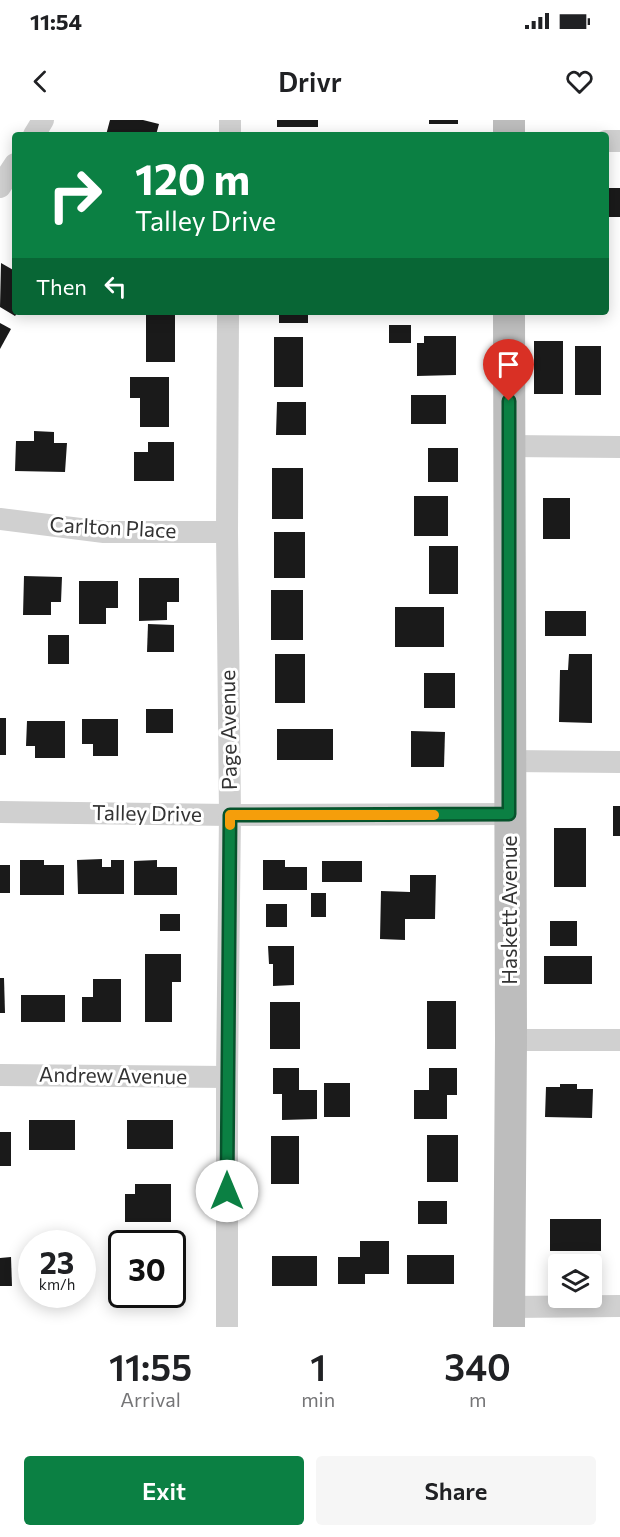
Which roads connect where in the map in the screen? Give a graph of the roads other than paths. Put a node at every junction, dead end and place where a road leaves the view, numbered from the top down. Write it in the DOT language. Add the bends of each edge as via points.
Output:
graph roads {
  1 [pos="12,169"];
  2 [pos="0,188"];
  3 [pos="228,315"];
  4 [pos="509,315"];
  5 [pos="509,446"];
  6 [pos="620,447"];
  7 [pos="0,519"];
  8 [pos="227,532"];
  9 [pos="508,761"];
  10 [pos="620,762"];
  11 [pos="0,812"];
  12 [pos="509,814"];
  13 [pos="230,815"];
  14 [pos="511,1040"];
  15 [pos="620,1040"];
  16 [pos="0,1075"];
  17 [pos="227,1077"];
  18 [pos="620,1306"];
  19 [pos="509,1317"];
  20 [pos="227,1327"];
  1 -- 2 [label="street"];
  3 -- 8 [label="street, Page Avenue"];
  4 -- 5 [label="street, Haskett Avenue"];
  5 -- 6 [label="street"];
  5 -- 9 [label="street, Haskett Avenue"];
  7 -- 8 [label="street, Carlton Place" via="104,532"];
  8 -- 13 [label="street, Page Avenue"];
  9 -- 10 [label="street"];
  9 -- 12 [label="street, Haskett Avenue"];
  11 -- 13 [label="street, Talley Drive"];
  12 -- 13 [label="street, Talley Drive"];
  12 -- 14 [label="street, Haskett Avenue"];
  13 -- 17 [label="street, Page Avenue"];
  14 -- 15 [label="street"];
  14 -- 19 [label="street, Haskett Avenue"];
  16 -- 17 [label="street, Andrew Avenue"];
  17 -- 20 [label="street, Page Avenue"];
  18 -- 19 [label="street"];
}
